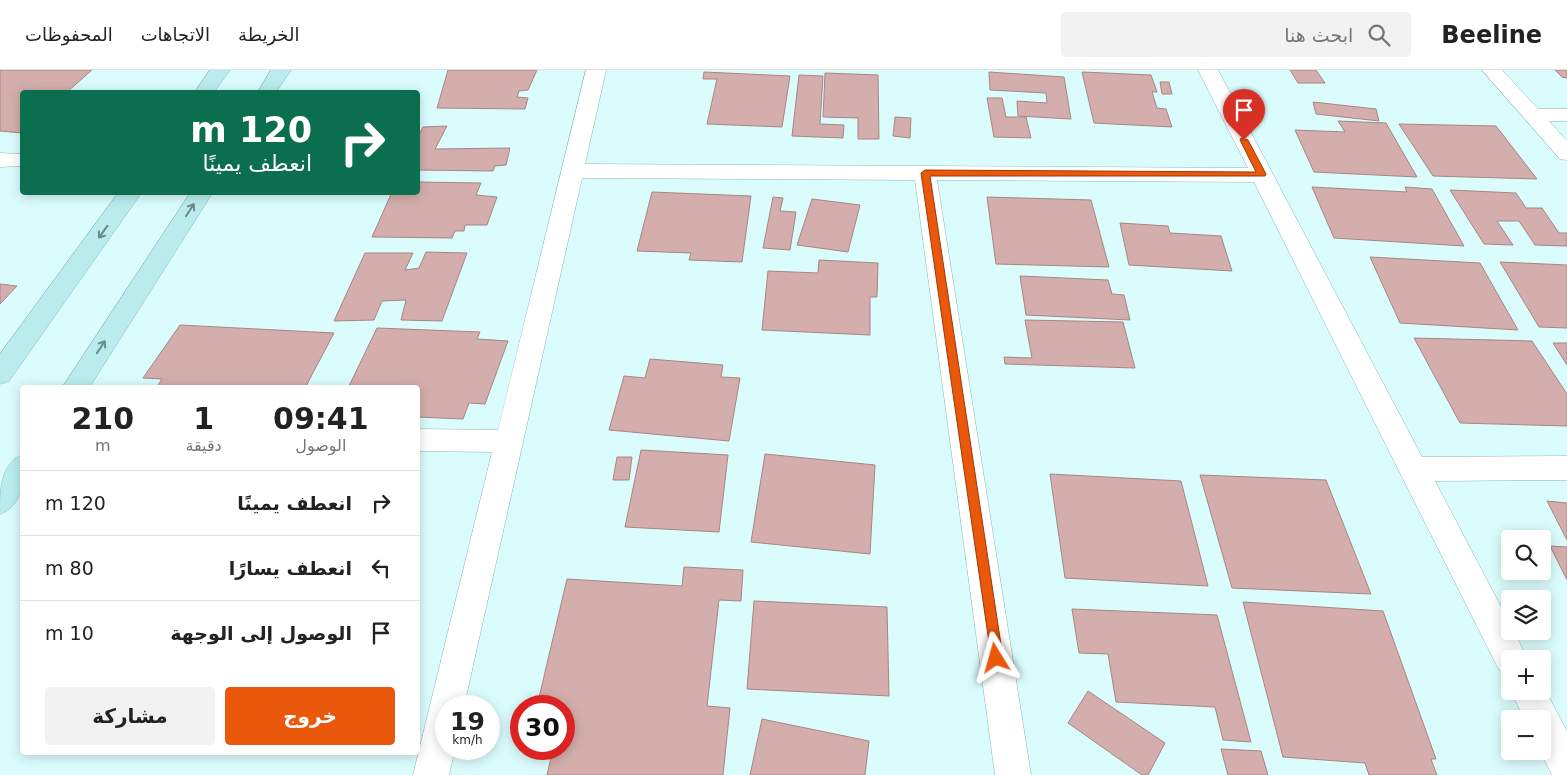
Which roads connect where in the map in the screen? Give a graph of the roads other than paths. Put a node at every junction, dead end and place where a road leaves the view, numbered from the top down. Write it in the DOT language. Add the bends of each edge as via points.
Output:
graph roads {
  1 [pos="220,70"];
  2 [pos="281,70"];
  3 [pos="596,70"];
  4 [pos="1208,70"];
  5 [pos="1492,70"];
  6 [pos="205,90"];
  7 [pos="268,90"];
  8 [pos="1532,115"];
  9 [pos="1567,115"];
  10 [pos="1567,154"];
  11 [pos="0,160"];
  12 [pos="20,160"];
  13 [pos="573,171"];
  14 [pos="925,173"];
  15 [pos="1262,174"];
  16 [pos="129,195"];
  17 [pos="200,195"];
  18 [pos="0,374"];
  19 [pos="77,385"];
  20 [pos="420,440"];
  21 [pos="509,441"];
  22 [pos="1567,468"];
  23 [pos="1414,469"];
  24 [pos="20,470"];
  25 [pos="0,501"];
  26 [pos="1506,650"];
  27 [pos="450,695"];
  28 [pos="1551,736"];
  29 [pos="435,758"];
  30 [pos="1567,767"];
  31 [pos="431,775"];
  32 [pos="1014,775"];
  1 -- 6 [label="street"];
  2 -- 7 [label="street"];
  3 -- 13 [label="street"];
  4 -- 15 [label="street"];
  5 -- 8 [label="street"];
  8 -- 9 [label="street"];
  8 -- 10 [label="street"];
  11 -- 12 [label="street"];
  13 -- 14 [label="street"];
  13 -- 21 [label="street"];
  14 -- 15 [label="street"];
  14 -- 32 [label="street"];
  15 -- 23 [label="street"];
  16 -- 18 [label="street, one-way"];
  19 -- 17 [label="street, one-way"];
  20 -- 21 [label="street"];
  21 -- 27 [label="street"];
  22 -- 23 [label="street"];
  23 -- 26 [label="street"];
  24 -- 25 [label="street"];
  28 -- 30 [label="street"];
  29 -- 31 [label="street"];
}
